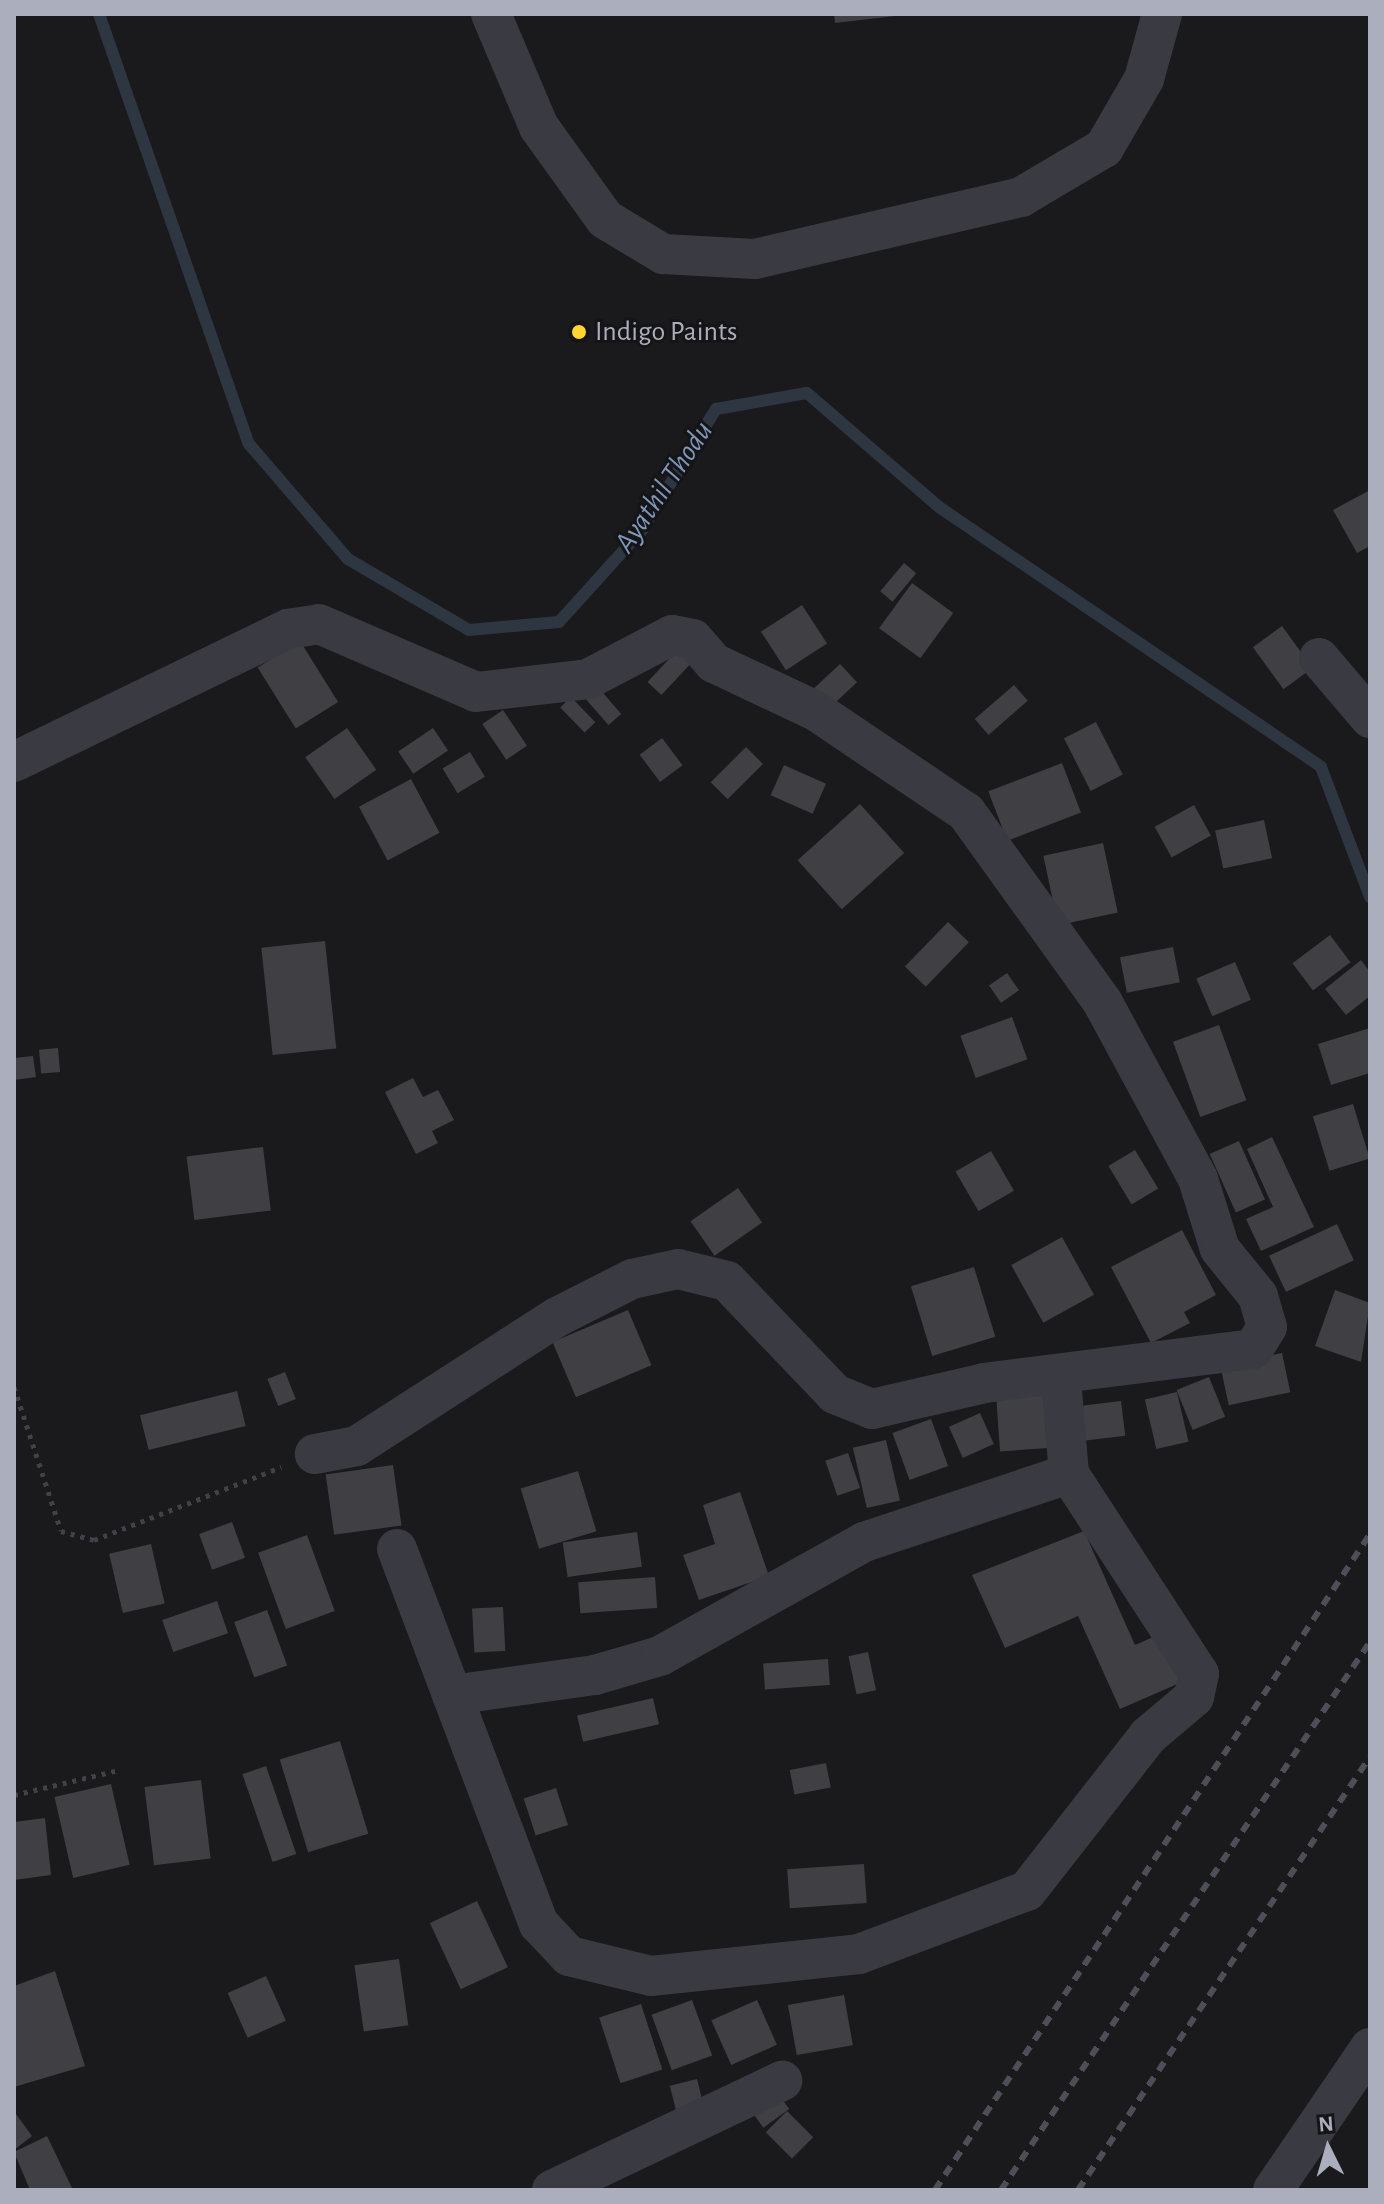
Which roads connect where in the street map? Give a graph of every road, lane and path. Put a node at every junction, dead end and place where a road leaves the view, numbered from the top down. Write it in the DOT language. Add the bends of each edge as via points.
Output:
graph roads {
  1 [pos="491,14"];
  2 [pos="1162,14"];
  3 [pos="1319,658"];
  4 [pos="1370,718"];
  5 [pos="14,762"];
  6 [pos="1061,1378"];
  7 [pos="14,1387"];
  8 [pos="315,1454"];
  9 [pos="1069,1474"];
  10 [pos="397,1549"];
  11 [pos="452,1695"];
  12 [pos="115,1771"];
  13 [pos="14,1795"];
  14 [pos="1370,2048"];
  15 [pos="782,2081"];
  16 [pos="552,2190"];
  17 [pos="1273,2190"];
  1 -- 2 [label="street" via="539,127 605,219 663,254 755,259 1021,197 1104,148 1144,79"];
  3 -- 4 [label="street"];
  5 -- 6 [label="street" via="151,689 288,629 319,624 476,692 588,679 672,635 693,639 714,663 816,711 966,812 1103,1003 1198,1179 1220,1249 1258,1296 1267,1327 1253,1349"];
  6 -- 8 [label="street" via="985,1383 872,1409 835,1394 727,1281 678,1269 632,1279 494,1356 357,1446"];
  6 -- 9 [label="street"];
  7 -- 8 [label="path" via="61,1531 94,1540"];
  9 -- 11 [label="street" via="864,1542 660,1656 595,1675"];
  9 -- 11 [label="street" via="1171,1624 1199,1674 1194,1697 1148,1736 1027,1891 859,1954 651,1976 569,1956 539,1924"];
  10 -- 11 [label="street"];
  12 -- 13 [label="path"];
  14 -- 17 [label="street"];
  15 -- 16 [label="street"];
}
